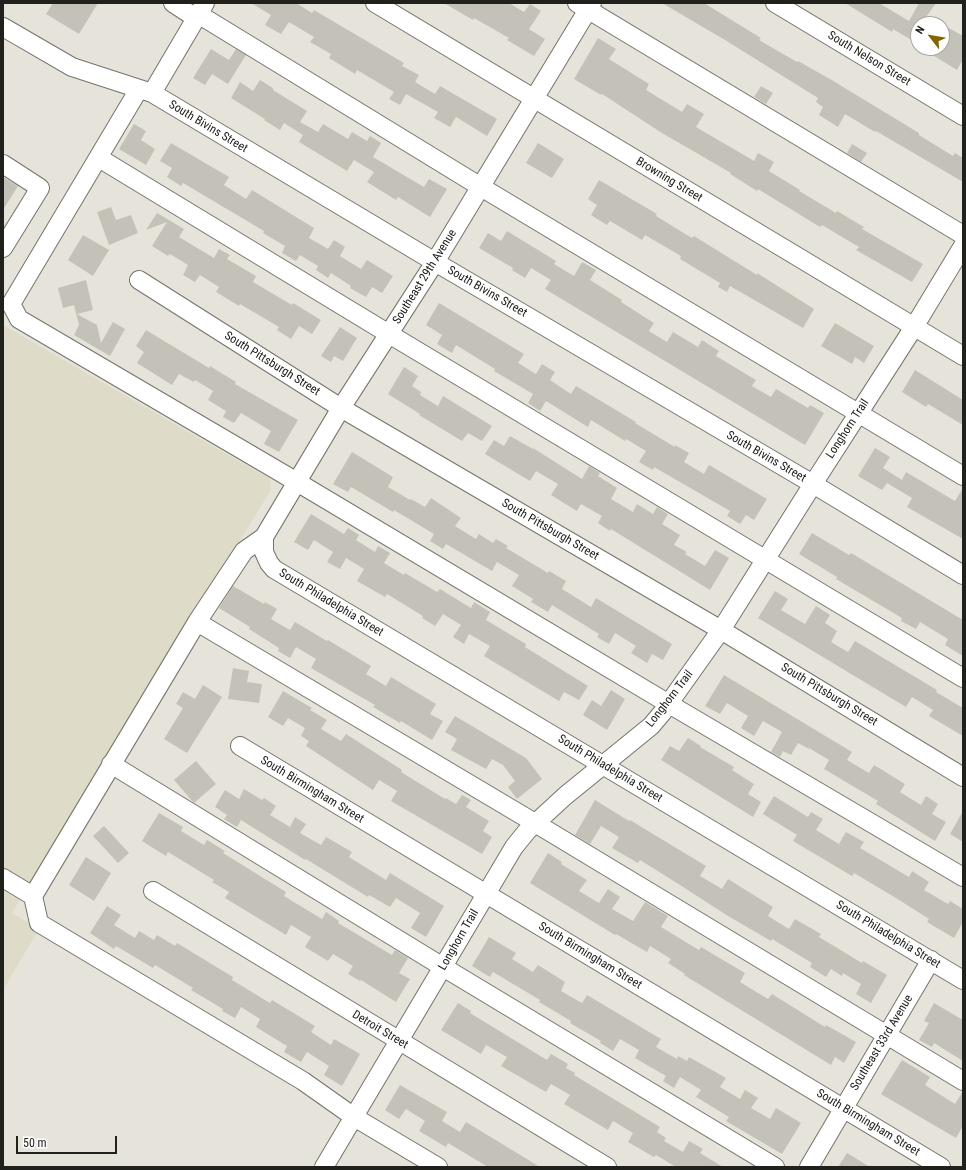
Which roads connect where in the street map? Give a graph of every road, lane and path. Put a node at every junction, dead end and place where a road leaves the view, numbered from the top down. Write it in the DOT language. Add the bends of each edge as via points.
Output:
graph roads {
  1 [pos="172,3"];
  2 [pos="375,3"];
  3 [pos="775,3"];
  4 [pos="586,5"];
  5 [pos="200,12"];
  6 [pos="3,27"];
  7 [pos="145,91"];
  8 [pos="535,99"];
  9 [pos="963,116"];
  10 [pos="99,158"];
  11 [pos="3,164"];
  12 [pos="481,188"];
  13 [pos="963,235"];
  14 [pos="963,246"];
  15 [pos="3,248"];
  16 [pos="436,262"];
  17 [pos="138,280"];
  18 [pos="914,327"];
  19 [pos="389,334"];
  20 [pos="963,356"];
  21 [pos="341,408"];
  22 [pos="859,413"];
  23 [pos="963,476"];
  24 [pos="296,482"];
  25 [pos="813,484"];
  26 [pos="264,544"];
  27 [pos="766,559"];
  28 [pos="963,575"];
  29 [pos="197,622"];
  30 [pos="721,630"];
  31 [pos="963,678"];
  32 [pos="669,704"];
  33 [pos="240,746"];
  34 [pos="111,764"];
  35 [pos="604,766"];
  36 [pos="963,777"];
  37 [pos="535,823"];
  38 [pos="963,877"];
  39 [pos="3,878"];
  40 [pos="153,891"];
  41 [pos="486,894"];
  42 [pos="33,896"];
  43 [pos="930,960"];
  44 [pos="443,967"];
  45 [pos="963,980"];
  46 [pos="886,1035"];
  47 [pos="399,1041"];
  48 [pos="963,1081"];
  49 [pos="843,1108"];
  50 [pos="354,1117"];
  51 [pos="324,1167"];
  52 [pos="438,1167"];
  53 [pos="607,1167"];
  54 [pos="775,1167"];
  55 [pos="809,1167"];
  56 [pos="941,1167"];
  1 -- 5 [label="street"];
  2 -- 8 [label="street, Browning Street"];
  3 -- 9 [label="street, South Nelson Street"];
  4 -- 8 [label="street, Southeast 29th Avenue"];
  4 -- 13 [label="street"];
  5 -- 7 [label="street"];
  5 -- 12 [label="street"];
  6 -- 7 [label="street, South Bivins Street" via="72,67"];
  7 -- 10 [label="street"];
  7 -- 16 [label="street, South Bivins Street"];
  8 -- 12 [label="street, Southeast 29th Avenue"];
  8 -- 18 [label="street, Browning Street"];
  10 -- 19 [label="street"];
  10 -- 24 [label="street" via="11,304 19,319"];
  11 -- 15 [label="street" via="40,188"];
  12 -- 16 [label="street, Southeast 29th Avenue"];
  12 -- 22 [label="street"];
  14 -- 18 [label="street, Longhorn Trail"];
  16 -- 19 [label="street, Southeast 29th Avenue"];
  16 -- 25 [label="street, South Bivins Street"];
  17 -- 21 [label="street, South Pittsburgh Street"];
  18 -- 20 [label="street, Browning Street"];
  18 -- 22 [label="street, Longhorn Trail"];
  19 -- 21 [label="street, Southeast 29th Avenue"];
  19 -- 27 [label="street"];
  21 -- 24 [label="street, Southeast 29th Avenue"];
  21 -- 30 [label="street, South Pittsburgh Street"];
  22 -- 23 [label="street"];
  22 -- 25 [label="street, Longhorn Trail"];
  24 -- 26 [label="street, Southeast 29th Avenue"];
  24 -- 32 [label="street"];
  25 -- 27 [label="street, Longhorn Trail"];
  25 -- 28 [label="street, South Bivins Street"];
  26 -- 29 [label="street" via="244,551"];
  26 -- 35 [label="street, South Philadelphia Street" via="269,563 274,570"];
  27 -- 30 [label="street, Longhorn Trail"];
  27 -- 31 [label="street"];
  29 -- 34 [label="street"];
  29 -- 37 [label="street"];
  30 -- 32 [label="street, Longhorn Trail"];
  30 -- 36 [label="street, South Pittsburgh Street"];
  32 -- 35 [label="street, Longhorn Trail" via="651,726"];
  32 -- 38 [label="street"];
  33 -- 41 [label="street, South Birmingham Street"];
  34 -- 42 [label="street"];
  34 -- 44 [label="street"];
  35 -- 37 [label="street, Longhorn Trail"];
  35 -- 43 [label="street, South Philadelphia Street"];
  37 -- 41 [label="street, Longhorn Trail" via="514,847"];
  37 -- 46 [label="street"];
  39 -- 42 [label="street"];
  40 -- 47 [label="street, Detroit Street"];
  41 -- 44 [label="street, Longhorn Trail"];
  41 -- 49 [label="street, South Birmingham Street"];
  42 -- 50 [label="street" via="39,923 303,1080"];
  43 -- 45 [label="street, South Philadelphia Street"];
  43 -- 46 [label="street, Southeast 33rd Avenue"];
  44 -- 47 [label="street, Longhorn Trail"];
  44 -- 54 [label="street"];
  46 -- 48 [label="street"];
  46 -- 49 [label="street, Southeast 33rd Avenue"];
  47 -- 50 [label="street, Longhorn Trail"];
  47 -- 53 [label="street, Detroit Street"];
  49 -- 55 [label="street, Southeast 33rd Avenue"];
  49 -- 56 [label="street, South Birmingham Street"];
  50 -- 51 [label="street, Longhorn Trail"];
  50 -- 52 [label="street"];
}
